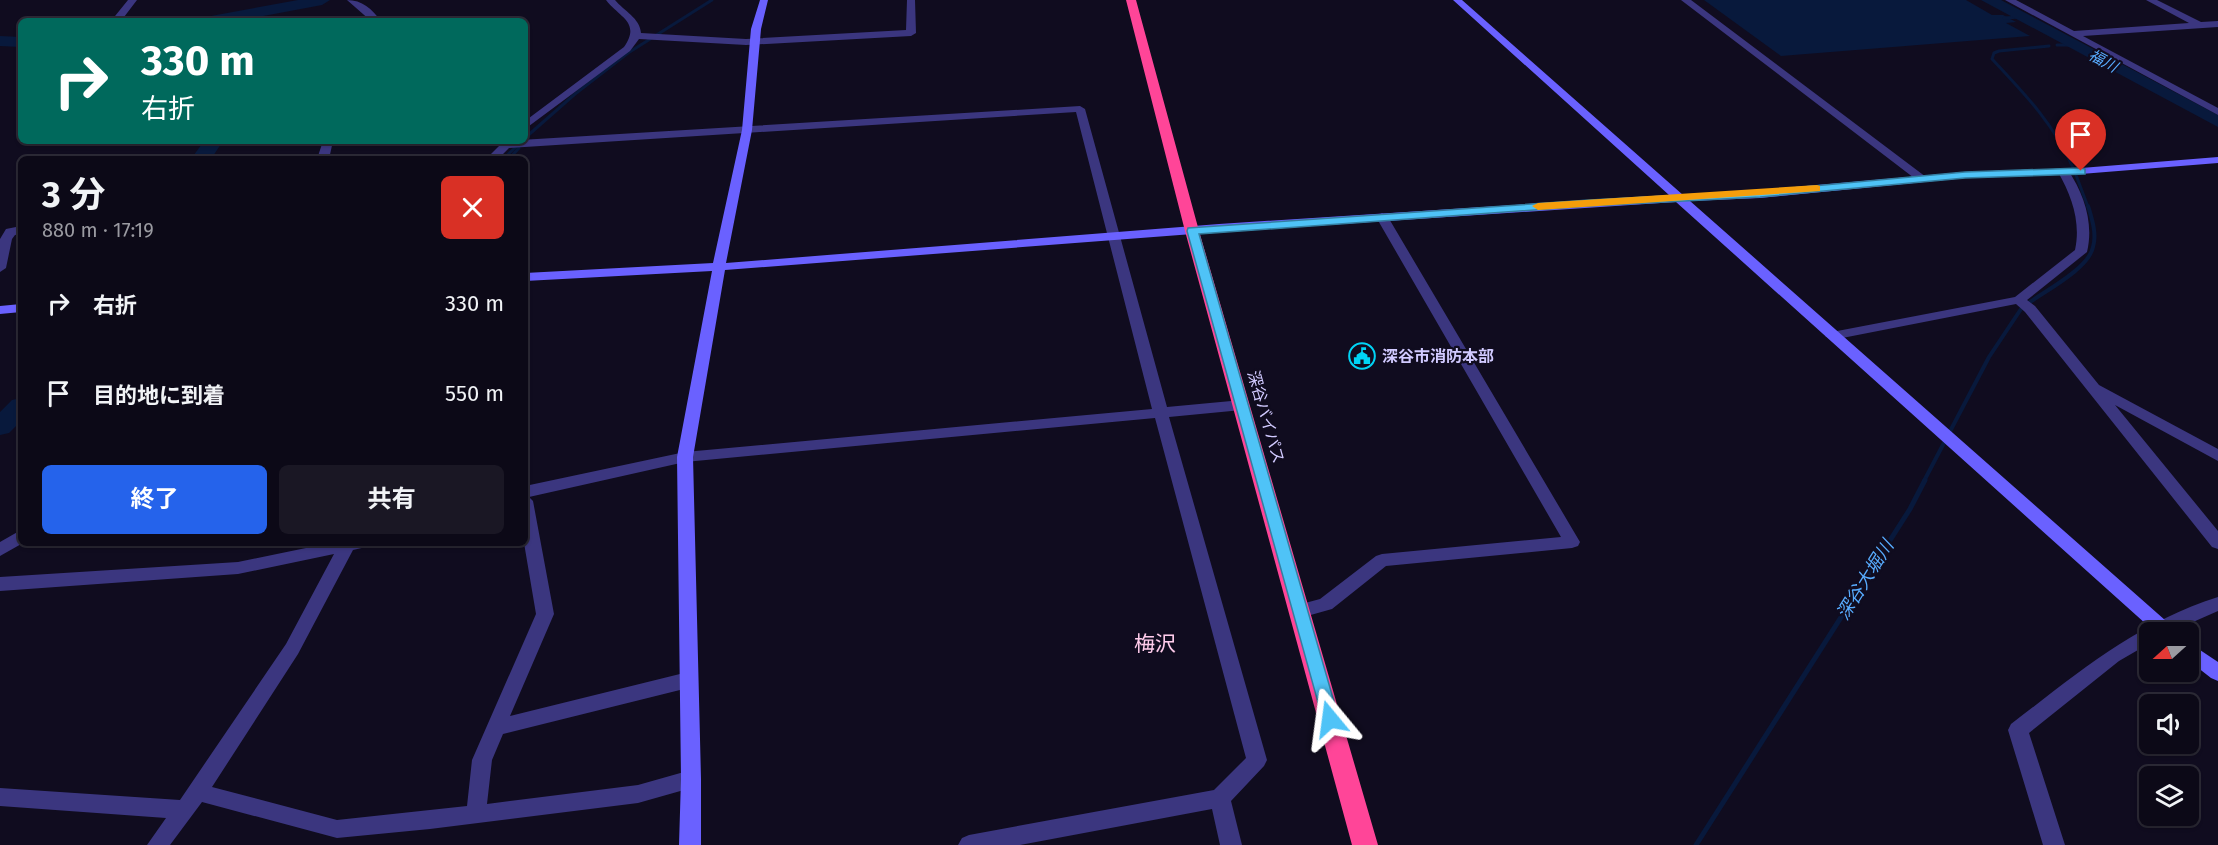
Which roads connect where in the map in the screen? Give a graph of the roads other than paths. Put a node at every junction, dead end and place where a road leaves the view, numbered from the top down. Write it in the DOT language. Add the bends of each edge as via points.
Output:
graph roads {
  1 [pos="133,0"];
  2 [pos="610,0"];
  3 [pos="764,0"];
  4 [pos="911,0"];
  5 [pos="1131,0"];
  6 [pos="1457,0"];
  7 [pos="1685,0"];
  8 [pos="2009,0"];
  9 [pos="2150,0"];
  10 [pos="354,2"];
  11 [pos="118,18"];
  12 [pos="373,18"];
  13 [pos="2218,24"];
  14 [pos="2200,25"];
  15 [pos="2071,34"];
  16 [pos="2218,34"];
  17 [pos="637,36"];
  18 [pos="756,41"];
  19 [pos="2218,112"];
  20 [pos="528,124"];
  21 [pos="747,130"];
  22 [pos="528,142"];
  23 [pos="507,144"];
  24 [pos="495,156"];
  25 [pos="2218,160"];
  26 [pos="2064,172"];
  27 [pos="1922,179"];
  28 [pos="1680,199"];
  29 [pos="1382,217"];
  30 [pos="18,231"];
  31 [pos="1192,231"];
  32 [pos="1112,236"];
  33 [pos="719,267"];
  34 [pos="0,268"];
  35 [pos="528,277"];
  36 [pos="2019,300"];
  37 [pos="18,308"];
  38 [pos="0,310"];
  39 [pos="1832,336"];
  40 [pos="2096,389"];
  41 [pos="1242,405"];
  42 [pos="1162,411"];
  43 [pos="2218,456"];
  44 [pos="685,457"];
  45 [pos="528,491"];
  46 [pos="528,518"];
  47 [pos="18,538"];
  48 [pos="2218,543"];
  49 [pos="343,546"];
  50 [pos="352,546"];
  51 [pos="0,550"];
  52 [pos="0,584"];
  53 [pos="2218,604"];
  54 [pos="1300,611"];
  55 [pos="2146,622"];
  56 [pos="2179,622"];
  57 [pos="2139,642"];
  58 [pos="2199,658"];
  59 [pos="2218,673"];
  60 [pos="688,680"];
  61 [pos="495,728"];
  62 [pos="692,779"];
  63 [pos="198,791"];
  64 [pos="0,797"];
  65 [pos="1220,798"];
  66 [pos="183,809"];
  67 [pos="476,814"];
  68 [pos="158,845"];
  69 [pos="690,845"];
  70 [pos="969,845"];
  71 [pos="1231,845"];
  72 [pos="1365,845"];
  73 [pos="2054,845"];
  1 -- 11 [label="street"];
  2 -- 17 [label="street" via="634,22"];
  3 -- 18 [label="street"];
  4 -- 18 [label="street" via="911,33"];
  5 -- 31 [label="highway, 深谷バイパス"];
  6 -- 28 [label="street"];
  7 -- 27 [label="street"];
  8 -- 15 [label="street"];
  9 -- 14 [label="street"];
  10 -- 12 [label="street"];
  13 -- 14 [label="street"];
  14 -- 15 [label="street"];
  14 -- 16 [label="street"];
  15 -- 19 [label="street"];
  17 -- 18 [label="street"];
  17 -- 20 [label="street" via="627,49"];
  18 -- 21 [label="street"];
  21 -- 22 [label="street"];
  21 -- 32 [label="street" via="1080,110"];
  21 -- 33 [label="street"];
  23 -- 24 [label="street"];
  25 -- 26 [label="street"];
  26 -- 27 [label="street"];
  26 -- 36 [label="street" via="2081,213 2081,252"];
  27 -- 28 [label="street"];
  28 -- 29 [label="street"];
  28 -- 39 [label="street"];
  29 -- 31 [label="street"];
  29 -- 54 [label="street" via="1572,542 1382,560 1326,604"];
  30 -- 34 [label="street" via="10,232 6,239"];
  31 -- 32 [label="street"];
  31 -- 41 [label="highway, 深谷バイパス"];
  32 -- 33 [label="street"];
  32 -- 42 [label="street"];
  33 -- 35 [label="street"];
  33 -- 44 [label="street"];
  36 -- 39 [label="street"];
  36 -- 40 [label="street"];
  37 -- 38 [label="street"];
  39 -- 55 [label="street"];
  40 -- 43 [label="street"];
  40 -- 48 [label="street"];
  41 -- 42 [label="street"];
  41 -- 54 [label="highway, 深谷バイパス"];
  42 -- 44 [label="street"];
  42 -- 65 [label="street" via="1257,760"];
  44 -- 45 [label="street"];
  44 -- 60 [label="street"];
  46 -- 61 [label="street" via="545,614"];
  47 -- 51 [label="street"];
  49 -- 52 [label="street" via="238,568"];
  50 -- 63 [label="street" via="292,649"];
  53 -- 56 [label="street"];
  54 -- 72 [label="highway, 深谷バイパス"];
  57 -- 73 [label="street" via="2113,656 2018,730"];
  58 -- 59 [label="street"];
  60 -- 61 [label="street"];
  60 -- 62 [label="street"];
  61 -- 67 [label="street" via="482,760"];
  62 -- 67 [label="street" via="638,794"];
  62 -- 69 [label="street"];
  63 -- 66 [label="street"];
  63 -- 67 [label="street" via="337,829"];
  64 -- 66 [label="street"];
  65 -- 70 [label="street"];
  65 -- 71 [label="street"];
  66 -- 68 [label="street"];
}
